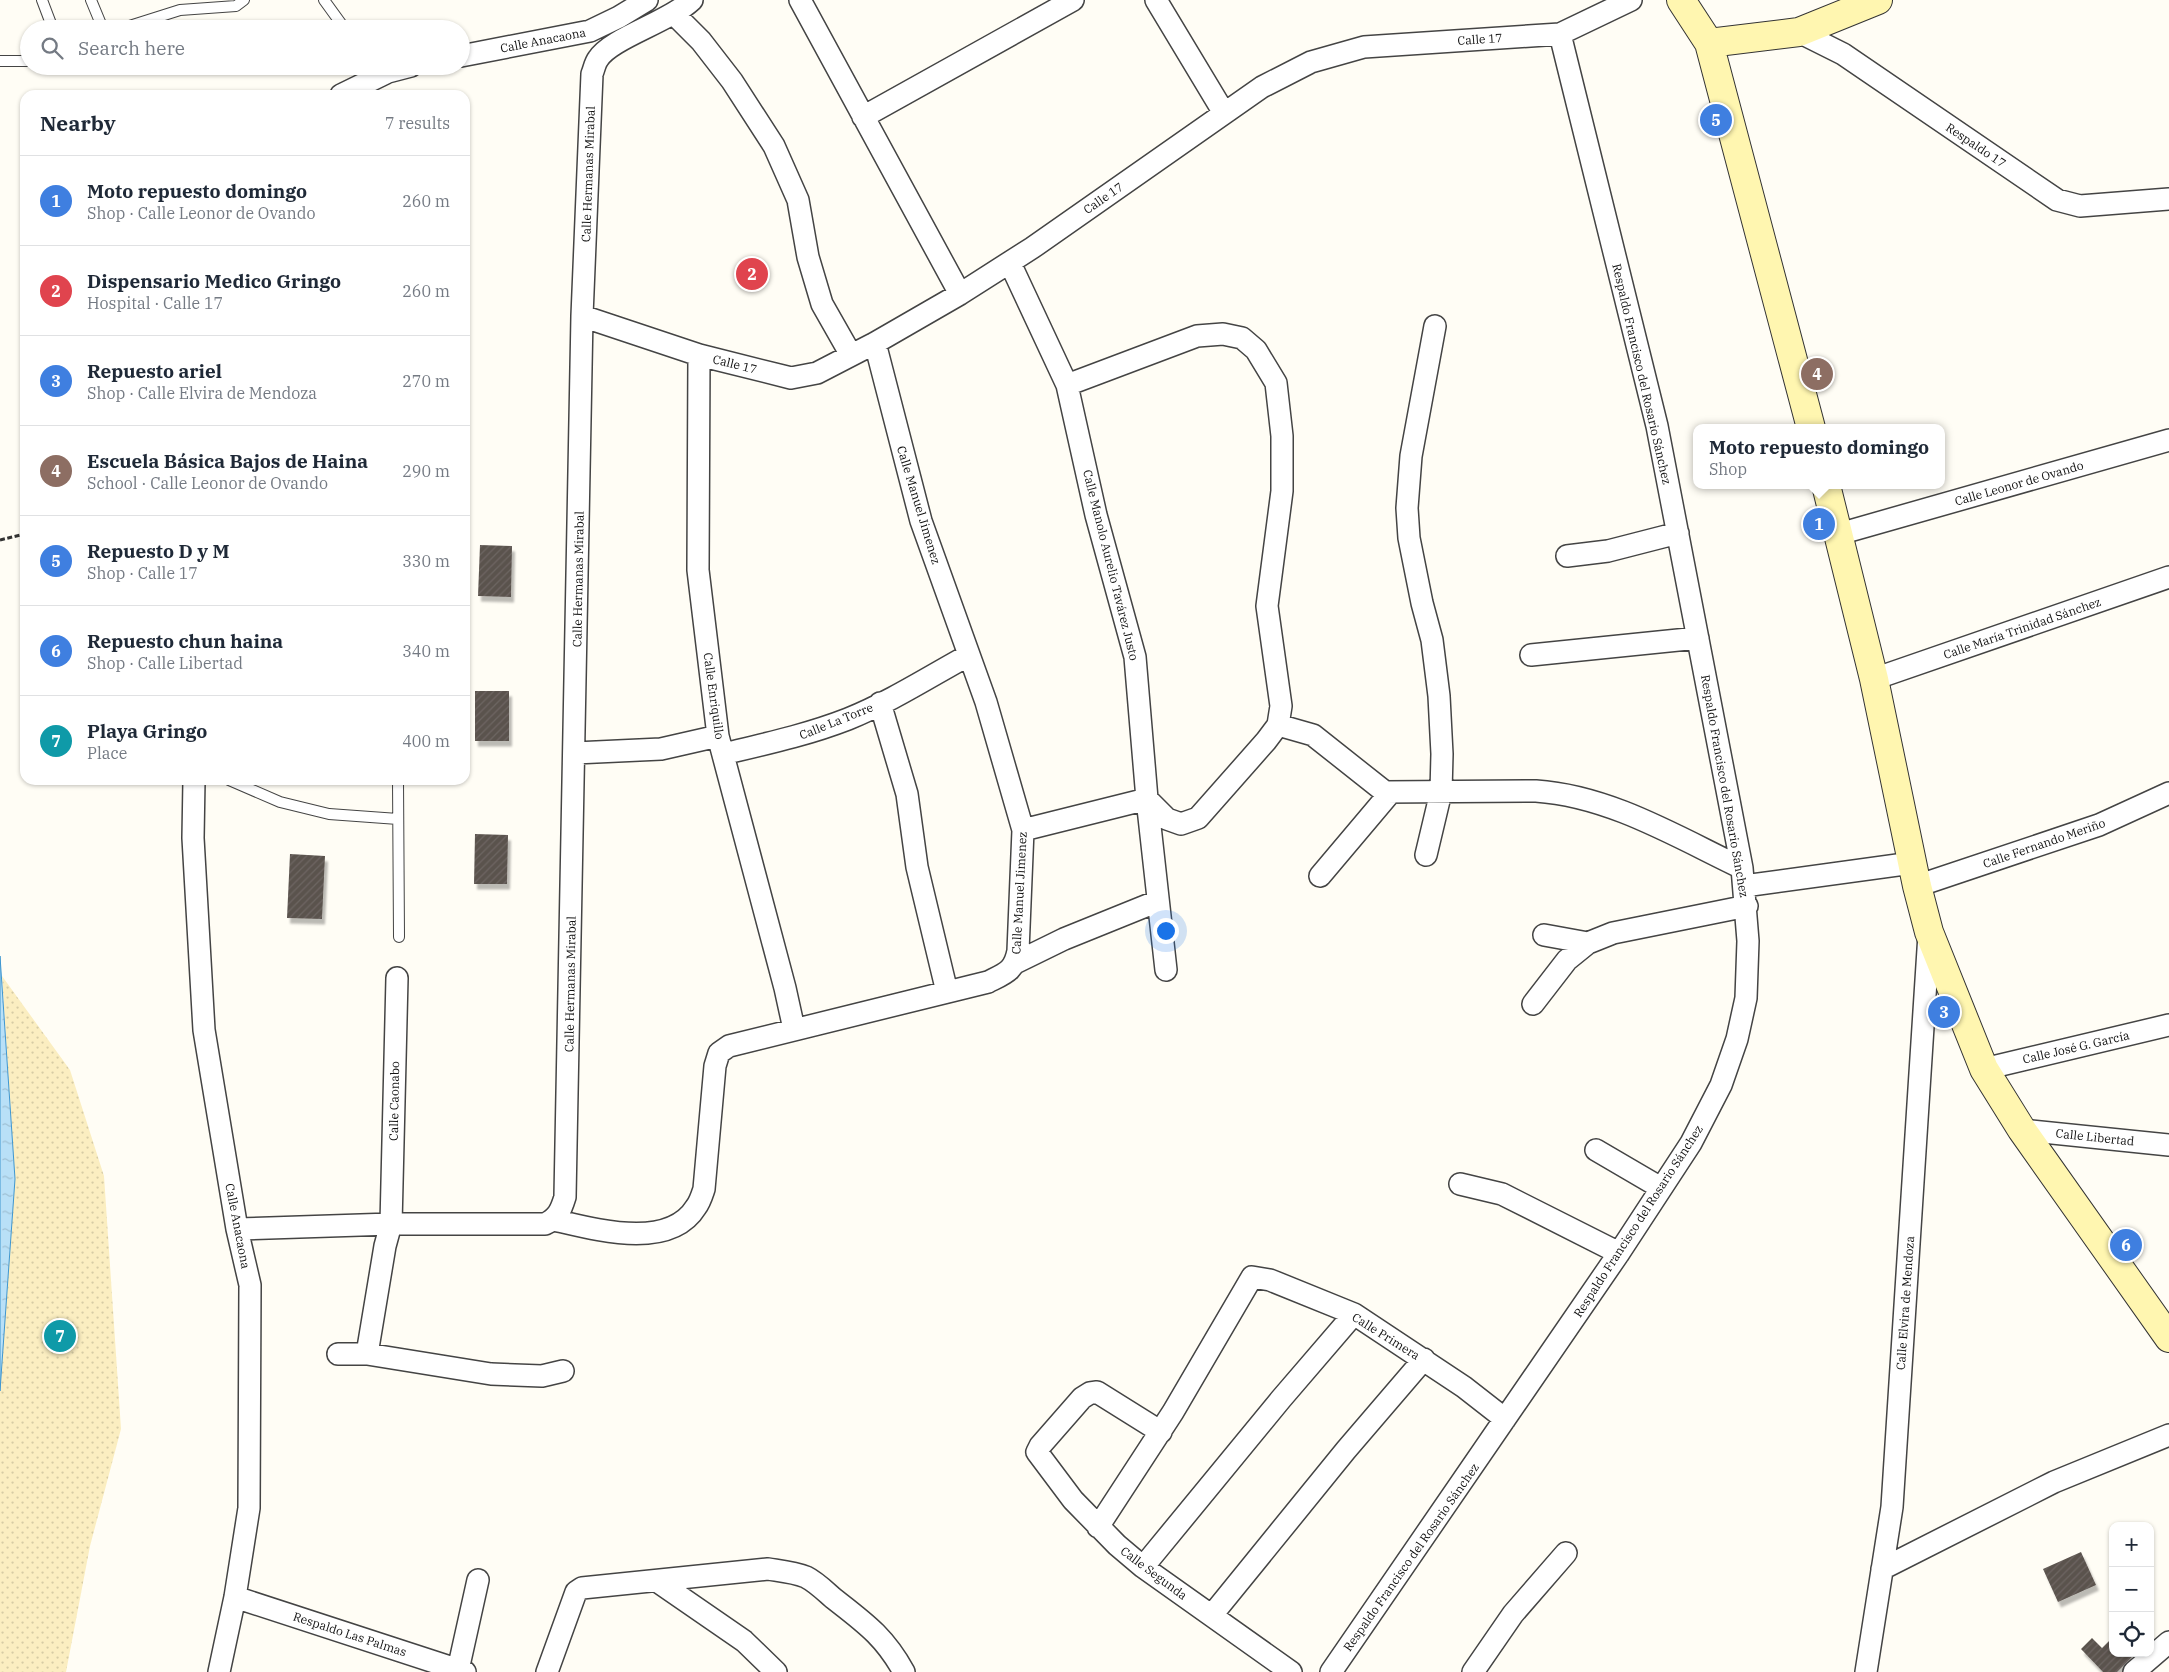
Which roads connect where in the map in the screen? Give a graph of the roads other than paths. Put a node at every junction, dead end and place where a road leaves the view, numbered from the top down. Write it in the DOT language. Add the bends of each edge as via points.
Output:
graph roads {
  1 [pos="42,0"];
  2 [pos="92,0"];
  3 [pos="244,0"];
  4 [pos="324,0"];
  5 [pos="647,0"];
  6 [pos="692,0"];
  7 [pos="800,0"];
  8 [pos="1073,0"];
  9 [pos="1156,0"];
  10 [pos="1632,0"];
  11 [pos="1681,0"];
  12 [pos="1878,0"];
  13 [pos="674,14"];
  14 [pos="50,20"];
  15 [pos="100,20"];
  16 [pos="148,20"];
  17 [pos="338,20"];
  18 [pos="1799,32"];
  19 [pos="1560,34"];
  20 [pos="1709,43"];
  21 [pos="470,54"];
  22 [pos="0,61"];
  23 [pos="20,61"];
  24 [pos="370,75"];
  25 [pos="348,90"];
  26 [pos="1224,113"];
  27 [pos="863,117"];
  28 [pos="2169,199"];
  29 [pos="1010,263"];
  30 [pos="960,294"];
  31 [pos="582,316"];
  32 [pos="1435,326"];
  33 [pos="875,343"];
  34 [pos="699,354"];
  35 [pos="851,355"];
  36 [pos="1067,385"];
  37 [pos="1810,424"];
  38 [pos="2169,440"];
  39 [pos="1827,489"];
  40 [pos="1678,533"];
  41 [pos="1839,534"];
  42 [pos="1567,556"];
  43 [pos="2169,577"];
  44 [pos="1698,638"];
  45 [pos="969,655"];
  46 [pos="1530,655"];
  47 [pos="1874,678"];
  48 [pos="880,703"];
  49 [pos="1278,725"];
  50 [pos="720,745"];
  51 [pos="575,752"];
  52 [pos="194,785"];
  53 [pos="241,785"];
  54 [pos="398,785"];
  55 [pos="1441,792"];
  56 [pos="1390,793"];
  57 [pos="2169,793"];
  58 [pos="1147,799"];
  59 [pos="398,819"];
  60 [pos="1023,830"];
  61 [pos="1426,855"];
  62 [pos="1914,875"];
  63 [pos="1320,876"];
  64 [pos="1744,887"];
  65 [pos="1158,901"];
  66 [pos="1929,932"];
  67 [pos="1544,935"];
  68 [pos="400,937"];
  69 [pos="1588,942"];
  70 [pos="1016,964"];
  71 [pos="1166,970"];
  72 [pos="397,978"];
  73 [pos="947,992"];
  74 [pos="1533,1004"];
  75 [pos="2169,1025"];
  76 [pos="794,1029"];
  77 [pos="1984,1069"];
  78 [pos="2022,1130"];
  79 [pos="2169,1145"];
  80 [pos="1596,1150"];
  81 [pos="1460,1184"];
  82 [pos="1661,1188"];
  83 [pos="557,1216"];
  84 [pos="391,1224"];
  85 [pos="237,1229"];
  86 [pos="1619,1253"];
  87 [pos="1354,1314"];
  88 [pos="2169,1338"];
  89 [pos="338,1354"];
  90 [pos="367,1354"];
  91 [pos="1424,1360"];
  92 [pos="563,1371"];
  93 [pos="1505,1419"];
  94 [pos="1161,1432"];
  95 [pos="2169,1435"];
  96 [pos="1098,1527"];
  97 [pos="1566,1552"];
  98 [pos="1143,1567"];
  99 [pos="1882,1569"];
  100 [pos="478,1580"];
  101 [pos="657,1582"];
  102 [pos="236,1597"];
  103 [pos="1212,1615"];
  104 [pos="2169,1642"];
  105 [pos="462,1671"];
  106 [pos="219,1672"];
  107 [pos="547,1672"];
  108 [pos="776,1672"];
  109 [pos="904,1672"];
  110 [pos="1291,1672"];
  111 [pos="1332,1672"];
  112 [pos="1473,1672"];
  113 [pos="1866,1672"];
  114 [pos="2134,1672"];
  1 -- 14 [label="lane"];
  2 -- 15 [label="lane"];
  3 -- 16 [label="lane" via="236,6 180,10"];
  4 -- 17 [label="lane"];
  5 -- 21 [label="street, Calle Anacaona" via="590,31"];
  6 -- 13 [label="street, Calle Hermanas Mirabal"];
  7 -- 27 [label="street"];
  8 -- 27 [label="street"];
  9 -- 26 [label="street"];
  10 -- 19 [label="street, Calle 17"];
  11 -- 20 [label="main road"];
  12 -- 18 [label="main road"];
  13 -- 31 [label="street, Calle Hermanas Mirabal" via="610,47 598,59 592,74"];
  13 -- 35 [label="street" via="701,41 732,81 774,146 798,200 808,257 822,304"];
  18 -- 20 [label="main road"];
  18 -- 28 [label="street, Respaldo 17" via="1843,54 2057,200 2080,206"];
  19 -- 26 [label="street, Calle 17" via="1364,47 1311,62 1262,87"];
  19 -- 40 [label="street, Respaldo Francisco del Rosario Sánchez" via="1657,426"];
  20 -- 37 [label="main road"];
  22 -- 23 [label="lane"];
  24 -- 25 [label="street"];
  26 -- 29 [label="street, Calle 17"];
  27 -- 30 [label="street"];
  29 -- 30 [label="street, Calle 17"];
  29 -- 36 [label="street, Calle Manolo Aurelio Tavárez Justo"];
  30 -- 33 [label="street, Calle 17"];
  31 -- 34 [label="street, Calle 17"];
  31 -- 51 [label="street, Calle Hermanas Mirabal"];
  32 -- 55 [label="street" via="1411,456 1407,508 1408,538 1435,659 1440,706"];
  33 -- 35 [label="street, Calle 17"];
  33 -- 45 [label="street, Calle Manuel Jimenez" via="920,521"];
  34 -- 35 [label="street, Calle 17" via="791,378 817,373"];
  34 -- 50 [label="street, Calle Enriquillo" via="698,570"];
  36 -- 49 [label="street" via="1197,336 1223,334 1242,338 1256,350 1276,383 1282,436 1282,491 1267,606 1281,706"];
  36 -- 58 [label="street, Calle Manolo Aurelio Tavárez Justo" via="1096,515 1135,657"];
  38 -- 41 [label="street, Calle Leonor de Ovando"];
  39 -- 41 [label="main road"];
  40 -- 42 [label="street"];
  40 -- 44 [label="street, Respaldo Francisco del Rosario Sánchez"];
  41 -- 47 [label="main road"];
  43 -- 47 [label="street, Calle María Trinidad Sánchez"];
  44 -- 46 [label="street"];
  44 -- 64 [label="street, Respaldo Francisco del Rosario Sánchez"];
  45 -- 48 [label="street, Calle La Torre"];
  45 -- 60 [label="street, Calle Manuel Jimenez"];
  47 -- 62 [label="main road"];
  48 -- 50 [label="street, Calle La Torre" via="846,720 798,736"];
  48 -- 73 [label="street" via="907,794 917,867"];
  49 -- 56 [label="street" via="1313,735 1380,789"];
  49 -- 58 [label="street" via="1198,818 1181,824 1166,819"];
  50 -- 51 [label="street, Calle La Torre"];
  50 -- 76 [label="street, Calle Enriquillo"];
  51 -- 83 [label="street, Calle Hermanas Mirabal" via="565,1198"];
  52 -- 85 [label="street, Calle Anacaona" via="193,838 204,1030"];
  53 -- 59 [label="lane" via="280,802 329,814"];
  54 -- 59 [label="lane"];
  55 -- 56 [label="street"];
  55 -- 61 [label="street"];
  55 -- 64 [label="street" via="1536,791 1586,799 1638,819"];
  56 -- 63 [label="street"];
  57 -- 62 [label="street, Calle Fernando Meriño" via="2099,825"];
  58 -- 60 [label="street"];
  58 -- 65 [label="street, Calle Manolo Aurelio Tavárez Justo"];
  59 -- 68 [label="lane"];
  60 -- 70 [label="street, Calle Manuel Jimenez"];
  62 -- 64 [label="street, Calle Fernando Meriño"];
  62 -- 66 [label="main road"];
  64 -- 69 [label="street, Calle Fernando Meriño"];
  64 -- 82 [label="street, Respaldo Francisco del Rosario Sánchez" via="1748,941 1746,998 1737,1039 1721,1085 1691,1144"];
  65 -- 70 [label="street" via="1064,939"];
  65 -- 71 [label="street, Calle Manolo Aurelio Tavárez Justo"];
  66 -- 77 [label="main road"];
  66 -- 99 [label="street, Calle Elvira de Mendoza" via="1892,1507"];
  67 -- 69 [label="street"];
  69 -- 74 [label="street, Calle Fernando Meriño" via="1567,960"];
  70 -- 73 [label="street, Calle Manuel Jimenez" via="988,982"];
  72 -- 84 [label="street, Calle Caonabo"];
  73 -- 76 [label="street, Calle Manuel Jimenez"];
  75 -- 77 [label="street, Calle José G. García"];
  76 -- 83 [label="street, Calle Manuel Jimenez" via="728,1046 719,1053 715,1066 704,1189 696,1208 677,1226 642,1235 595,1229"];
  77 -- 78 [label="main road"];
  78 -- 79 [label="street, Calle Libertad"];
  78 -- 88 [label="main road"];
  80 -- 82 [label="street"];
  81 -- 86 [label="street" via="1502,1194"];
  82 -- 86 [label="street, Respaldo Francisco del Rosario Sánchez"];
  83 -- 84 [label="street" via="545,1224"];
  84 -- 85 [label="street"];
  84 -- 90 [label="street, Calle Caonabo"];
  85 -- 102 [label="street, Calle Anacaona" via="250,1285 249,1508"];
  86 -- 93 [label="street, Respaldo Francisco del Rosario Sánchez"];
  87 -- 91 [label="street, Calle Primera"];
  87 -- 94 [label="street, Calle Primera" via="1270,1280 1255,1277 1249,1280"];
  87 -- 98 [label="street"];
  89 -- 90 [label="street"];
  90 -- 92 [label="street" via="491,1374 542,1376"];
  91 -- 93 [label="street, Calle Primera"];
  91 -- 103 [label="street"];
  93 -- 111 [label="street, Respaldo Francisco del Rosario Sánchez"];
  94 -- 96 [label="street"];
  94 -- 96 [label="street, Calle Segunda" via="1097,1392 1082,1398 1040,1446 1037,1452"];
  95 -- 99 [label="street" via="2054,1482"];
  96 -- 98 [label="street, Calle Segunda"];
  97 -- 112 [label="street" via="1513,1614"];
  98 -- 103 [label="street, Calle Segunda"];
  99 -- 113 [label="street, Calle Elvira de Mendoza"];
  100 -- 105 [label="street"];
  101 -- 107 [label="street" via="579,1590"];
  101 -- 108 [label="street" via="744,1640"];
  101 -- 109 [label="street" via="768,1569 806,1577 877,1633"];
  102 -- 105 [label="street, Respaldo Las Palmas"];
  102 -- 106 [label="street, Calle Anacaona"];
  103 -- 110 [label="street, Calle Segunda"];
  104 -- 114 [label="street"];
}
